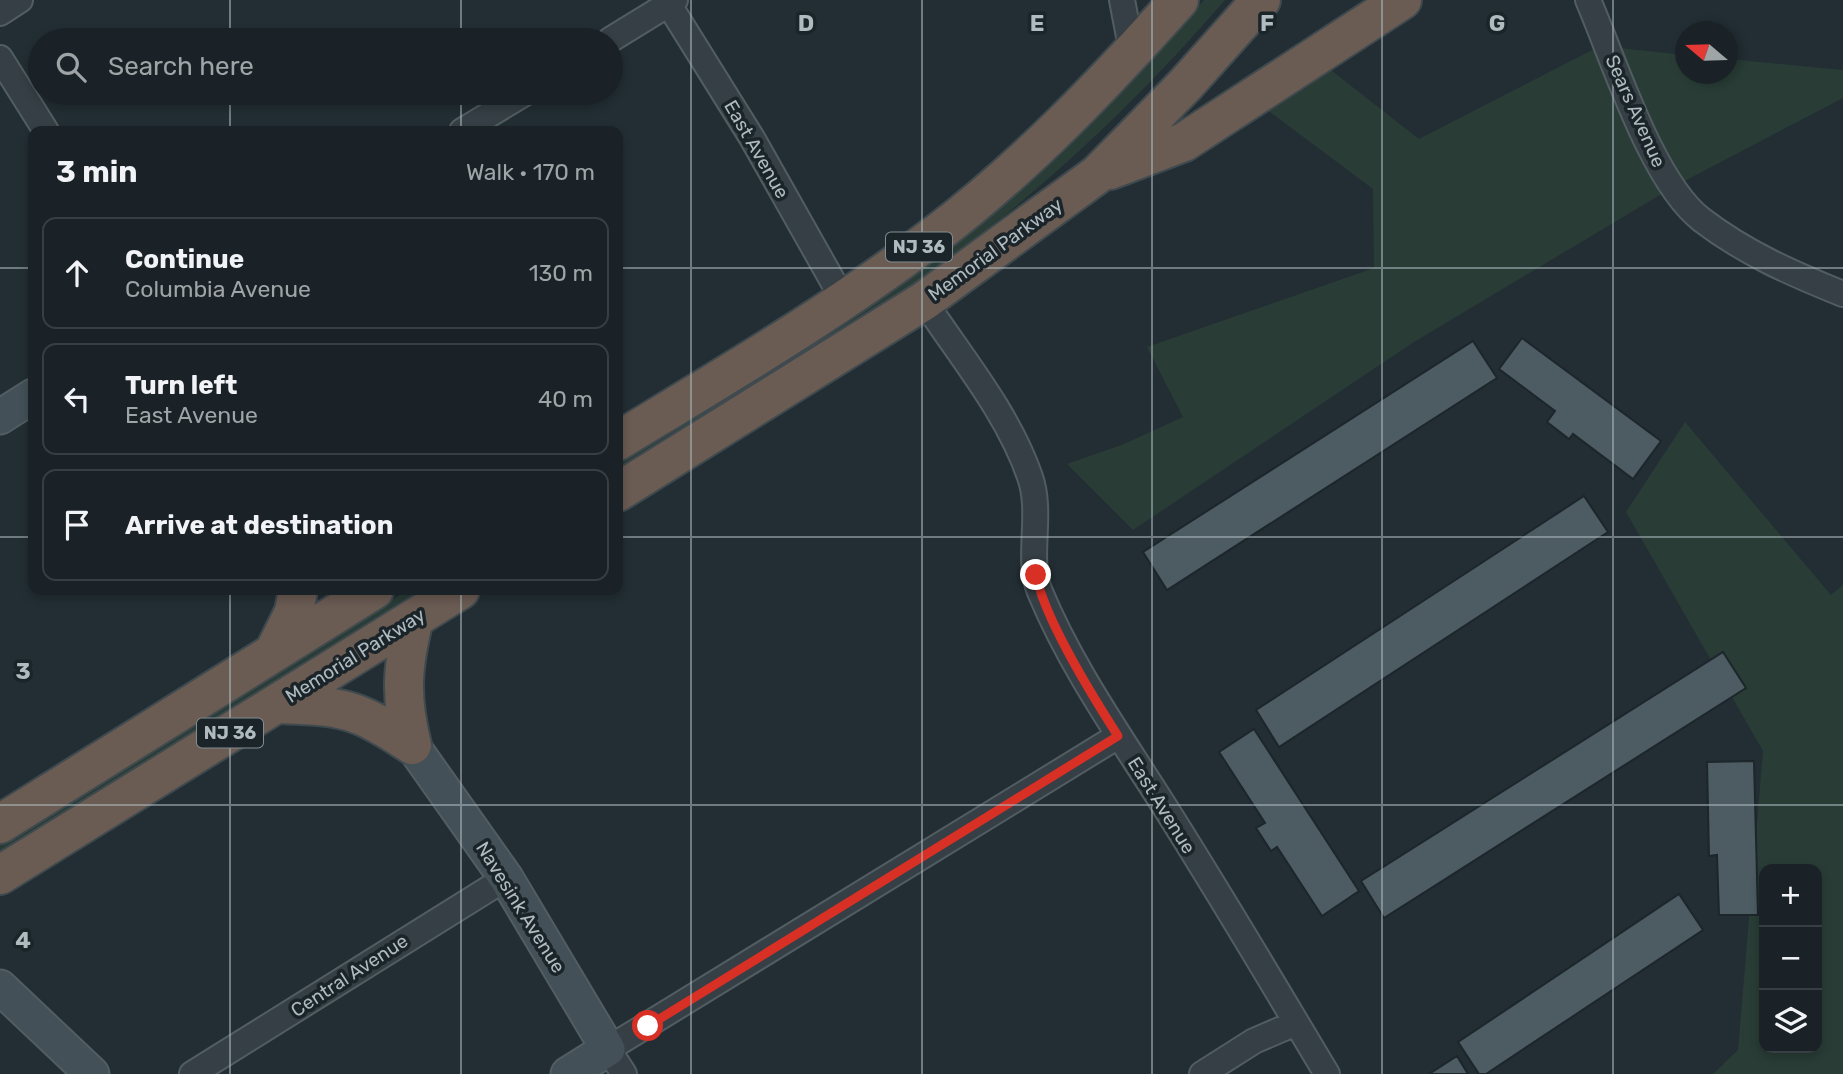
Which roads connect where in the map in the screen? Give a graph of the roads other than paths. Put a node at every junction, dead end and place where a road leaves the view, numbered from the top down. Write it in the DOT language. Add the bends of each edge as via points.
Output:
graph roads {
  1 [pos="20,0"];
  2 [pos="1122,0"];
  3 [pos="1179,0"];
  4 [pos="1261,0"];
  5 [pos="1402,0"];
  6 [pos="1588,0"];
  7 [pos="670,1"];
  8 [pos="0,13"];
  9 [pos="623,32"];
  10 [pos="1132,52"];
  11 [pos="0,58"];
  12 [pos="28,102"];
  13 [pos="30,105"];
  14 [pos="505,105"];
  15 [pos="43,126"];
  16 [pos="470,126"];
  17 [pos="1098,174"];
  18 [pos="1843,294"];
  19 [pos="844,301"];
  20 [pos="924,301"];
  21 [pos="28,399"];
  22 [pos="0,417"];
  23 [pos="623,438"];
  24 [pos="623,489"];
  25 [pos="297,595"];
  26 [pos="366,595"];
  27 [pos="452,595"];
  28 [pos="414,619"];
  29 [pos="274,652"];
  30 [pos="277,704"];
  31 [pos="1118,736"];
  32 [pos="412,746"];
  33 [pos="0,824"];
  34 [pos="0,875"];
  35 [pos="506,878"];
  36 [pos="0,987"];
  37 [pos="1296,1023"];
  38 [pos="616,1061"];
  39 [pos="92,1074"];
  40 [pos="192,1074"];
  41 [pos="568,1074"];
  42 [pos="1202,1074"];
  43 [pos="1327,1074"];
  1 -- 8 [label="street"];
  2 -- 10 [label="street"];
  3 -- 10 [label="highway, NJ 36"];
  4 -- 17 [label="highway, Memorial Parkway / NJ 36"];
  5 -- 17 [label="highway" via="1184,142"];
  6 -- 18 [label="street, Sears Avenue" via="1660,170 1689,208 1773,265"];
  7 -- 9 [label="street"];
  7 -- 19 [label="street, East Avenue"];
  10 -- 19 [label="highway, NJ 36" via="993,188"];
  11 -- 12 [label="street"];
  13 -- 15 [label="street"];
  14 -- 16 [label="street"];
  17 -- 20 [label="highway, Memorial Parkway / NJ 36"];
  19 -- 23 [label="highway, NJ 36"];
  20 -- 24 [label="highway, Memorial Parkway / NJ 36"];
  20 -- 31 [label="street, East Avenue" via="981,387 1026,467 1037,517 1039,590"];
  21 -- 22 [label="street"];
  25 -- 29 [label="highway" via="294,612"];
  26 -- 29 [label="highway, NJ 36"];
  27 -- 28 [label="highway, Memorial Parkway / NJ 36"];
  28 -- 30 [label="highway, Memorial Parkway / NJ 36"];
  28 -- 32 [label="highway" via="402,688"];
  29 -- 33 [label="highway, NJ 36"];
  30 -- 32 [label="highway" via="346,708 372,718"];
  30 -- 34 [label="highway, Memorial Parkway / NJ 36"];
  31 -- 37 [label="street, East Avenue"];
  31 -- 38 [label="street"];
  32 -- 35 [label="street, Navesink Avenue"];
  35 -- 38 [label="street, Navesink Avenue"];
  35 -- 40 [label="street, Central Avenue"];
  36 -- 39 [label="street"];
  37 -- 42 [label="street" via="1254,1041"];
  37 -- 43 [label="street, East Avenue"];
  38 -- 41 [label="street"];
}
